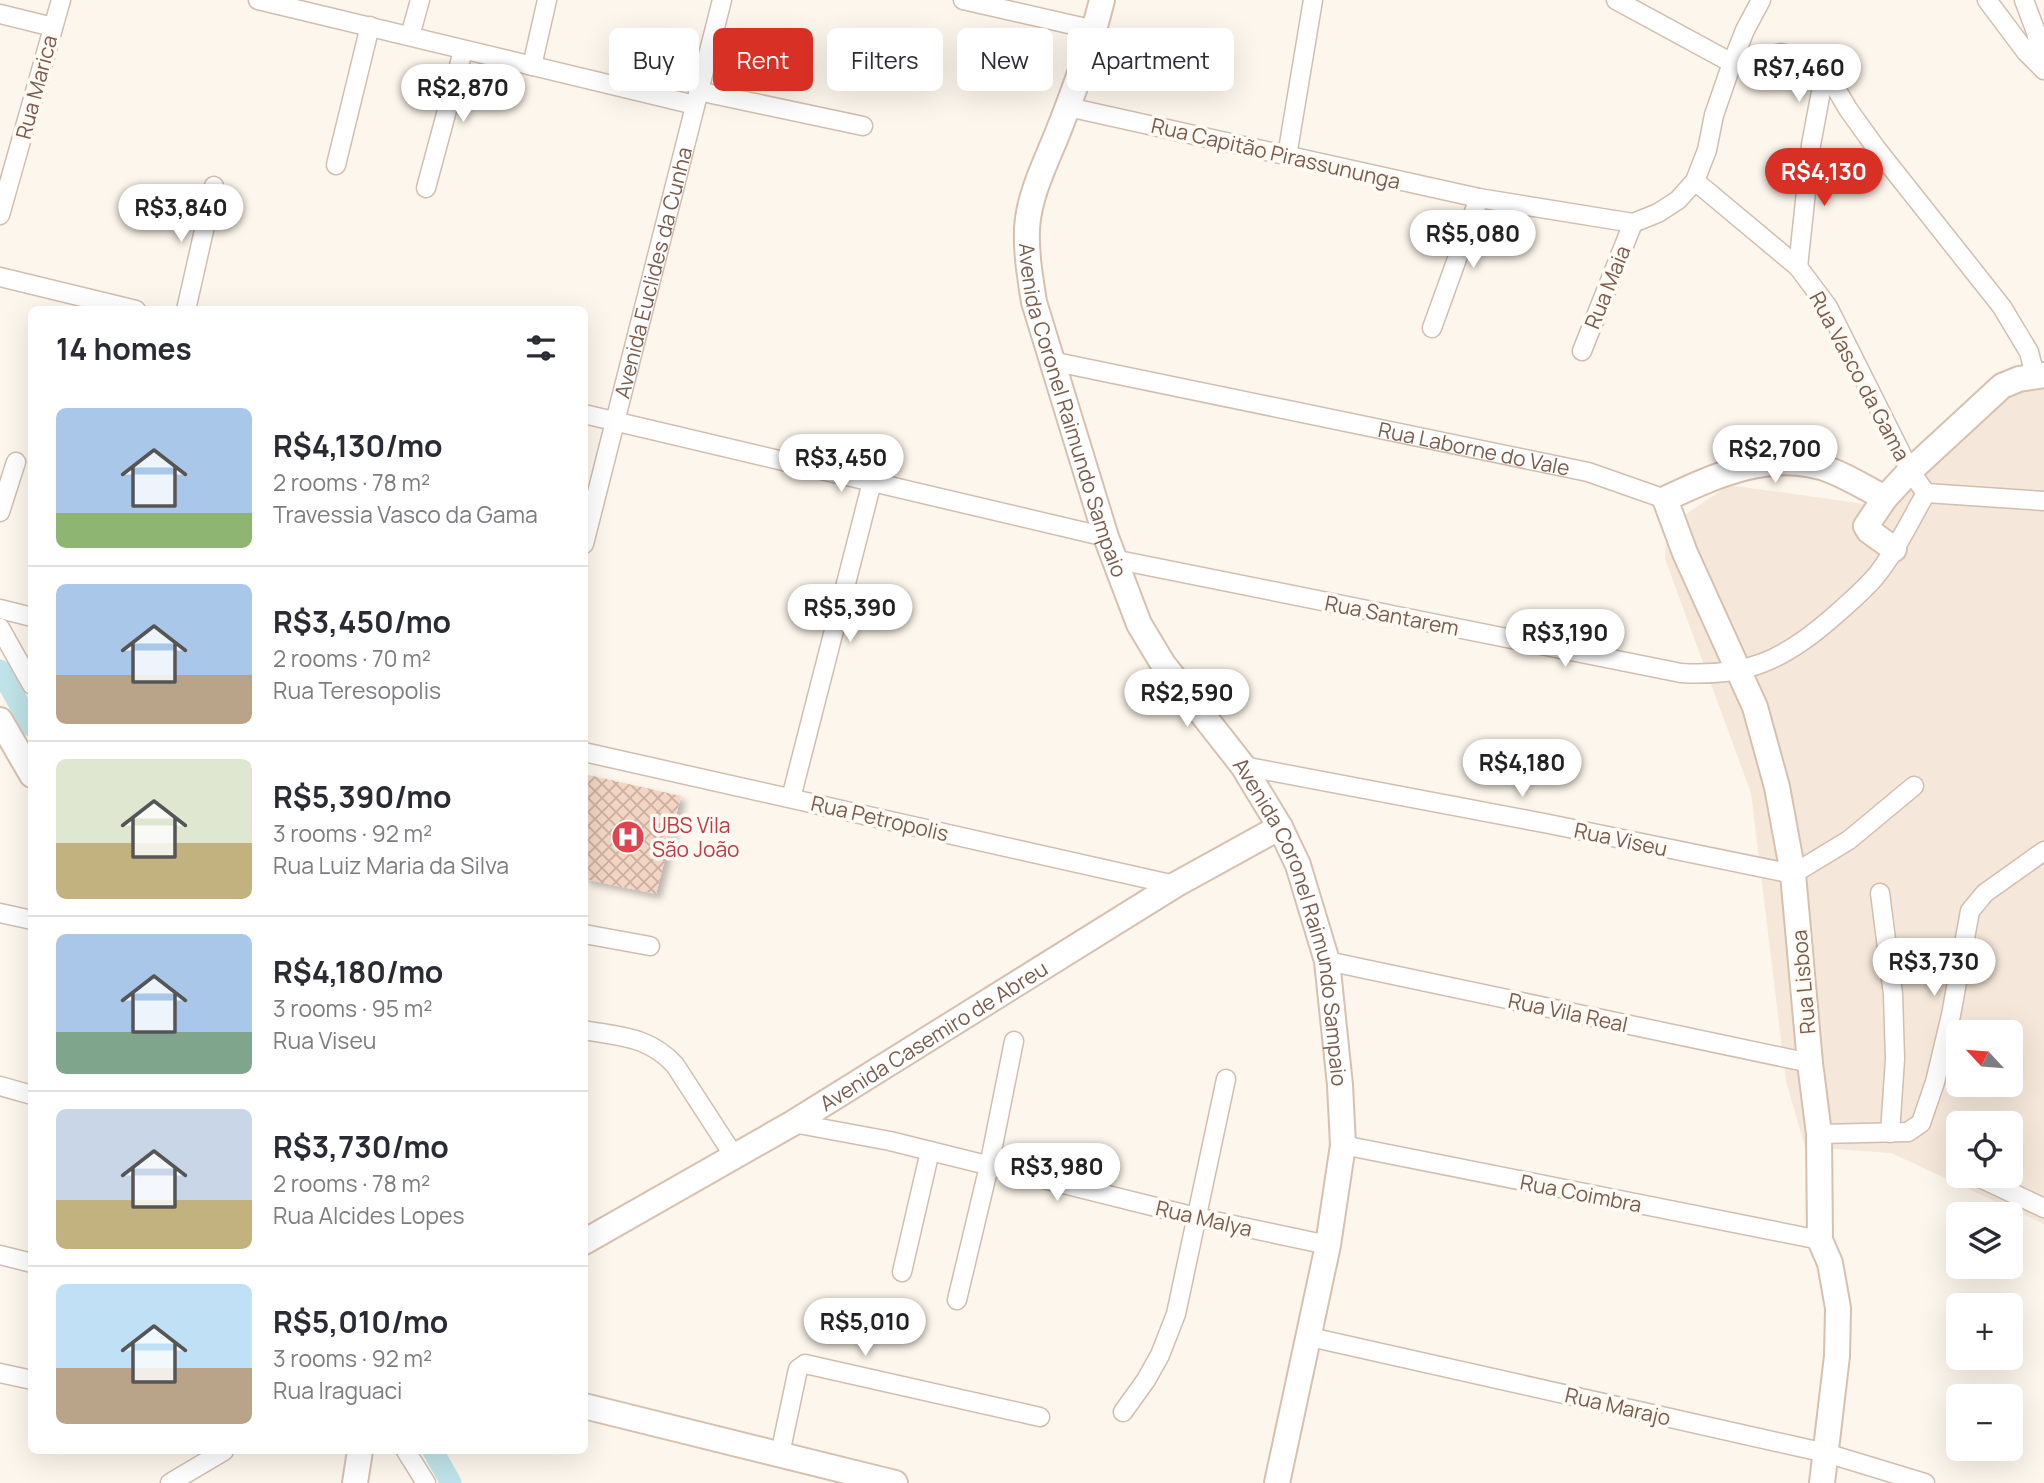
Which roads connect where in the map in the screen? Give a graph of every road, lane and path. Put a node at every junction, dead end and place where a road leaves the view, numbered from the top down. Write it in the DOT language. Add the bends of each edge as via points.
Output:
graph roads {
  1 [pos="61,0"];
  2 [pos="258,0"];
  3 [pos="420,0"];
  4 [pos="547,0"];
  5 [pos="722,0"];
  6 [pos="963,0"];
  7 [pos="1102,0"];
  8 [pos="1313,0"];
  9 [pos="1616,0"];
  10 [pos="1761,0"];
  11 [pos="1987,0"];
  12 [pos="2024,0"];
  13 [pos="0,14"];
  14 [pos="370,26"];
  15 [pos="53,27"];
  16 [pos="1086,28"];
  17 [pos="1095,28"];
  18 [pos="410,36"];
  19 [pos="463,51"];
  20 [pos="1732,63"];
  21 [pos="532,66"];
  22 [pos="1825,70"];
  23 [pos="2044,70"];
  24 [pos="1074,91"];
  25 [pos="697,98"];
  26 [pos="1068,107"];
  27 [pos="863,127"];
  28 [pos="1287,156"];
  29 [pos="335,165"];
  30 [pos="1695,181"];
  31 [pos="214,186"];
  32 [pos="426,188"];
  33 [pos="1479,198"];
  34 [pos="0,215"];
  35 [pos="1633,223"];
  36 [pos="1798,267"];
  37 [pos="0,277"];
  38 [pos="120,306"];
  39 [pos="187,306"];
  40 [pos="1432,328"];
  41 [pos="1582,351"];
  42 [pos="1051,361"];
  43 [pos="2040,375"];
  44 [pos="588,415"];
  45 [pos="615,421"];
  46 [pos="16,462"];
  47 [pos="1910,471"];
  48 [pos="872,481"];
  49 [pos="1926,492"];
  50 [pos="1885,498"];
  51 [pos="1665,499"];
  52 [pos="2044,501"];
  53 [pos="0,512"];
  54 [pos="588,528"];
  55 [pos="1110,548"];
  56 [pos="1894,549"];
  57 [pos="0,609"];
  58 [pos="28,616"];
  59 [pos="0,628"];
  60 [pos="1739,671"];
  61 [pos="28,678"];
  62 [pos="0,720"];
  63 [pos="588,753"];
  64 [pos="1243,766"];
  65 [pos="28,768"];
  66 [pos="1914,786"];
  67 [pos="791,798"];
  68 [pos="1280,827"];
  69 [pos="2044,851"];
  70 [pos="1793,874"];
  71 [pos="1175,885"];
  72 [pos="1880,893"];
  73 [pos="0,913"];
  74 [pos="28,919"];
  75 [pos="588,935"];
  76 [pos="650,946"];
  77 [pos="1327,961"];
  78 [pos="588,1031"];
  79 [pos="1014,1041"];
  80 [pos="1810,1063"];
  81 [pos="1226,1079"];
  82 [pos="0,1086"];
  83 [pos="28,1095"];
  84 [pos="793,1123"];
  85 [pos="1819,1133"];
  86 [pos="1890,1133"];
  87 [pos="1343,1145"];
  88 [pos="930,1151"];
  89 [pos="734,1156"];
  90 [pos="989,1166"];
  91 [pos="2002,1188"];
  92 [pos="2044,1208"];
  93 [pos="1196,1217"];
  94 [pos="588,1240"];
  95 [pos="1820,1240"];
  96 [pos="1328,1245"];
  97 [pos="0,1255"];
  98 [pos="28,1262"];
  99 [pos="902,1272"];
  100 [pos="957,1300"];
  101 [pos="1310,1337"];
  102 [pos="0,1373"];
  103 [pos="28,1379"];
  104 [pos="588,1407"];
  105 [pos="1123,1412"];
  106 [pos="1040,1417"];
  107 [pos="1826,1452"];
  108 [pos="219,1454"];
  109 [pos="360,1454"];
  110 [pos="408,1454"];
  111 [pos="780,1454"];
  112 [pos="1279,1481"];
  113 [pos="170,1483"];
  114 [pos="355,1483"];
  115 [pos="426,1483"];
  116 [pos="895,1483"];
  117 [pos="1822,1483"];
  118 [pos="1925,1483"];
  1 -- 15 [label="street, Rua Marica"];
  2 -- 14 [label="street"];
  3 -- 18 [label="street"];
  4 -- 21 [label="street"];
  5 -- 25 [label="street, Avenida Euclides da Cunha"];
  6 -- 16 [label="street"];
  7 -- 17 [label="main road, Avenida Coronel Raimundo Sampaio"];
  8 -- 28 [label="street"];
  9 -- 20 [label="street"];
  10 -- 20 [label="street"];
  11 -- 23 [label="street"];
  12 -- 23 [label="street"];
  13 -- 15 [label="street"];
  14 -- 18 [label="street"];
  14 -- 29 [label="street"];
  15 -- 34 [label="street, Rua Marica"];
  18 -- 19 [label="street"];
  19 -- 21 [label="street"];
  19 -- 32 [label="street"];
  20 -- 22 [label="street" via="1781,53 1804,58"];
  20 -- 30 [label="street"];
  21 -- 25 [label="street"];
  22 -- 36 [label="street" via="1811,145"];
  22 -- 43 [label="street" via="1876,148 2002,307"];
  24 -- 26 [label="main road, Avenida Coronel Raimundo Sampaio"];
  25 -- 27 [label="street"];
  25 -- 45 [label="street, Avenida Euclides da Cunha"];
  26 -- 28 [label="street, Rua Capitão Pirassununga"];
  26 -- 42 [label="main road, Avenida Coronel Raimundo Sampaio" via="1033,197 1027,226 1027,264"];
  28 -- 33 [label="street, Rua Capitão Pirassununga"];
  30 -- 35 [label="street" via="1678,200"];
  30 -- 36 [label="street, Rua Vasco da Gama"];
  31 -- 39 [label="street"];
  33 -- 35 [label="street, Rua Capitão Pirassununga"];
  33 -- 40 [label="street"];
  35 -- 41 [label="street, Rua Maia"];
  36 -- 47 [label="street, Rua Vasco da Gama" via="1828,307"];
  37 -- 38 [label="street"];
  42 -- 51 [label="street, Rua Laborne do Vale" via="1588,472"];
  42 -- 55 [label="main road, Avenida Coronel Raimundo Sampaio"];
  43 -- 47 [label="main road" via="2002,386"];
  44 -- 45 [label="street, Rua Santarem"];
  45 -- 48 [label="street, Rua Santarem"];
  45 -- 54 [label="street, Avenida Euclides da Cunha"];
  46 -- 53 [label="street"];
  47 -- 49 [label="street, Rua Vasco da Gama"];
  47 -- 50 [label="main road"];
  48 -- 55 [label="street, Rua Santarem"];
  48 -- 67 [label="street"];
  49 -- 52 [label="street"];
  49 -- 56 [label="street, Rua Santarem"];
  50 -- 51 [label="main road" via="1831,470 1798,462 1742,468"];
  50 -- 56 [label="main road" via="1866,526"];
  51 -- 60 [label="main road, Rua Lisboa"];
  55 -- 60 [label="street, Rua Santarem" via="1681,673"];
  55 -- 64 [label="main road, Avenida Coronel Raimundo Sampaio" via="1139,624 1163,664"];
  56 -- 60 [label="street, Rua Santarem" via="1859,595 1809,638 1779,657"];
  57 -- 58 [label="street"];
  59 -- 61 [label="street"];
  60 -- 70 [label="main road, Rua Lisboa" via="1766,743"];
  62 -- 65 [label="main road"];
  63 -- 67 [label="street, Rua Petropolis"];
  64 -- 68 [label="main road, Avenida Coronel Raimundo Sampaio"];
  64 -- 70 [label="street, Rua Viseu"];
  66 -- 70 [label="street" via="1849,841"];
  67 -- 71 [label="street, Rua Petropolis"];
  68 -- 71 [label="main road, Avenida Casemiro de Abreu"];
  68 -- 77 [label="main road, Avenida Coronel Raimundo Sampaio" via="1298,865"];
  69 -- 86 [label="street" via="1985,892 1970,911 1941,1055 1921,1123 1908,1132"];
  70 -- 80 [label="main road, Rua Lisboa"];
  71 -- 84 [label="main road, Avenida Casemiro de Abreu"];
  72 -- 86 [label="street" via="1895,1059"];
  73 -- 74 [label="street"];
  75 -- 76 [label="street"];
  77 -- 80 [label="street, Rua Vila Real"];
  77 -- 87 [label="main road, Avenida Coronel Raimundo Sampaio"];
  78 -- 89 [label="street" via="643,1042 664,1053"];
  79 -- 90 [label="street"];
  80 -- 85 [label="main road, Rua Lisboa"];
  81 -- 93 [label="street"];
  82 -- 83 [label="street"];
  84 -- 88 [label="street, Rua Malya"];
  84 -- 89 [label="main road, Avenida Casemiro de Abreu"];
  85 -- 86 [label="street"];
  85 -- 95 [label="main road, Rua Lisboa"];
  87 -- 95 [label="street, Rua Coimbra"];
  87 -- 96 [label="main road, Avenida Coronel Raimundo Sampaio"];
  88 -- 90 [label="street, Rua Malya"];
  88 -- 99 [label="street"];
  89 -- 94 [label="main road, Avenida Casemiro de Abreu"];
  90 -- 93 [label="street, Rua Malya"];
  90 -- 100 [label="street"];
  91 -- 92 [label="street"];
  93 -- 96 [label="street, Rua Malya"];
  93 -- 105 [label="street" via="1176,1314 1155,1363"];
  95 -- 107 [label="main road, Rua Lisboa" via="1830,1263 1838,1308"];
  96 -- 101 [label="main road, Avenida Coronel Raimundo Sampaio"];
  97 -- 98 [label="street"];
  101 -- 107 [label="street, Rua Marajo"];
  101 -- 112 [label="main road, Avenida Coronel Raimundo Sampaio"];
  102 -- 103 [label="street"];
  104 -- 111 [label="main road"];
  106 -- 111 [label="street" via="805,1364 798,1369"];
  107 -- 117 [label="main road, Rua Lisboa"];
  107 -- 118 [label="street, Rua Marajo"];
  108 -- 113 [label="street"];
  109 -- 114 [label="main road"];
  110 -- 115 [label="street"];
  111 -- 116 [label="main road"];
}
